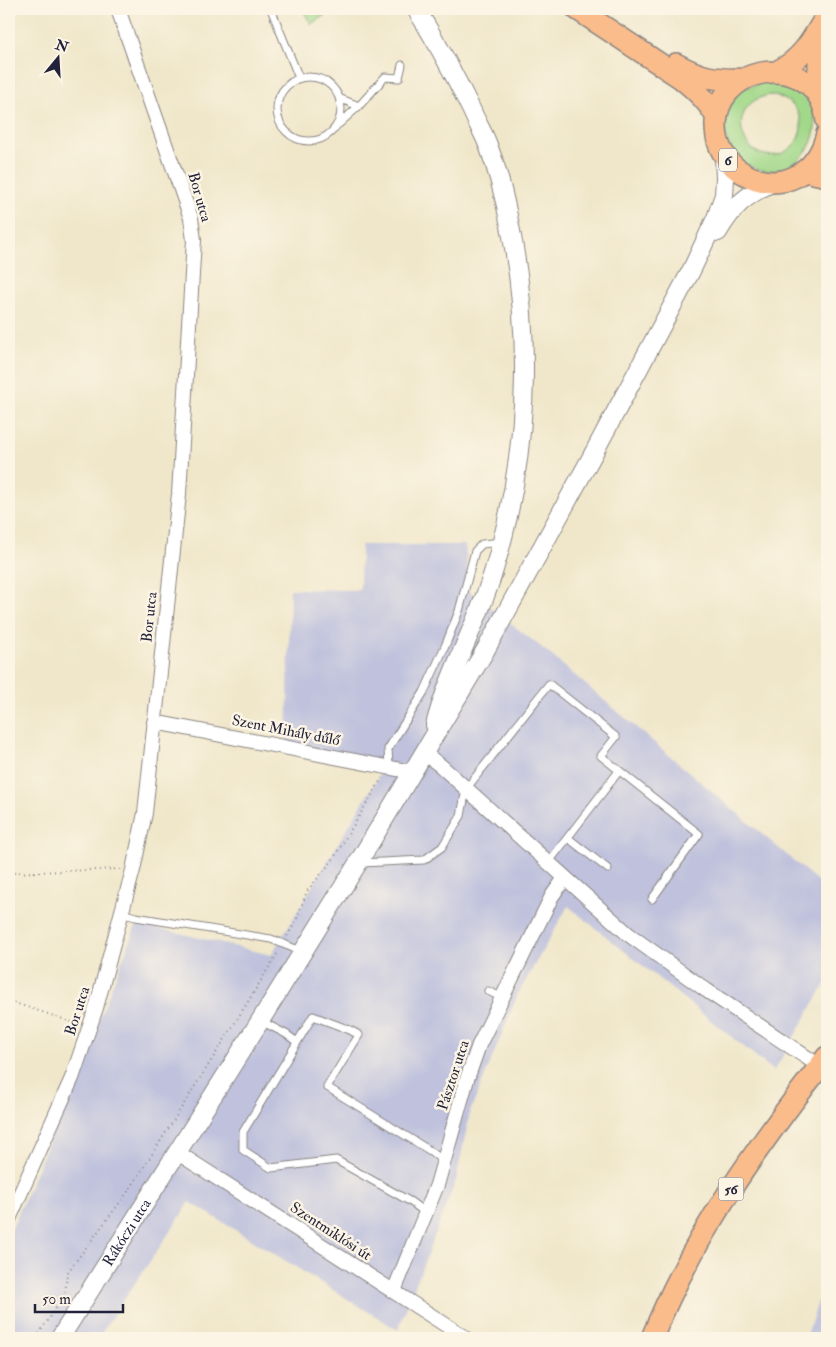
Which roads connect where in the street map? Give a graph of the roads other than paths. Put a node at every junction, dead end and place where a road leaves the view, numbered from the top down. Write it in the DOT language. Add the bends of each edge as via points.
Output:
graph roads {
  1 [pos="118,9"];
  2 [pos="271,9"];
  3 [pos="416,9"];
  4 [pos="576,9"];
  5 [pos="827,15"];
  6 [pos="599,22"];
  7 [pos="827,46"];
  8 [pos="402,65"];
  9 [pos="778,71"];
  10 [pos="299,78"];
  11 [pos="743,79"];
  12 [pos="818,95"];
  13 [pos="340,99"];
  14 [pos="359,106"];
  15 [pos="717,117"];
  16 [pos="827,121"];
  17 [pos="338,124"];
  18 [pos="827,134"];
  19 [pos="724,154"];
  20 [pos="805,172"];
  21 [pos="827,176"];
  22 [pos="773,182"];
  23 [pos="692,269"];
  24 [pos="502,542"];
  25 [pos="154,722"];
  26 [pos="428,748"];
  27 [pos="389,766"];
  28 [pos="412,772"];
  29 [pos="620,772"];
  30 [pos="466,789"];
  31 [pos="568,838"];
  32 [pos="358,863"];
  33 [pos="548,863"];
  34 [pos="608,869"];
  35 [pos="565,878"];
  36 [pos="652,899"];
  37 [pos="121,913"];
  38 [pos="303,952"];
  39 [pos="488,991"];
  40 [pos="503,998"];
  41 [pos="260,1021"];
  42 [pos="297,1042"];
  43 [pos="825,1065"];
  44 [pos="178,1153"];
  45 [pos="444,1162"];
  46 [pos="426,1213"];
  47 [pos="9,1219"];
  48 [pos="394,1291"];
  49 [pos="60,1338"];
  50 [pos="466,1338"];
  51 [pos="652,1338"];
  1 -- 25 [label="street, Bor utca" via="192,218 194,240 178,494"];
  2 -- 10 [label="lane"];
  3 -- 24 [label="street" via="439,47 488,146 504,199 516,257 522,313 524,415 512,506"];
  4 -- 6 [label="main road, 6"];
  5 -- 9 [label="main road, 6" via="809,45 792,64"];
  6 -- 11 [label="main road, 6" via="704,77"];
  6 -- 15 [label="main road, 6" via="681,78 708,103"];
  7 -- 12 [label="main road, 6" via="819,63"];
  8 -- 14 [label="lane" via="399,78 385,77"];
  9 -- 11 [label="main road, 6" via="760,72"];
  9 -- 12 [label="main road, 6" via="801,79"];
  10 -- 13 [label="lane" via="312,76 324,80"];
  10 -- 17 [label="lane" via="288,84 276,106 284,130 306,142 330,134"];
  11 -- 15 [label="main road, 6" via="726,95"];
  12 -- 16 [label="main road, 6"];
  13 -- 14 [label="lane"];
  13 -- 17 [label="lane" via="342,112"];
  14 -- 17 [label="lane"];
  15 -- 19 [label="main road, 6" via="718,140"];
  18 -- 20 [label="main road" via="820,155"];
  19 -- 22 [label="main road, 6" via="731,164 750,178"];
  19 -- 23 [label="street" via="724,195"];
  20 -- 21 [label="main road"];
  20 -- 22 [label="main road, 6"];
  22 -- 23 [label="street" via="750,194 735,207"];
  23 -- 26 [label="street, Rákóczi utca" via="591,458"];
  24 -- 26 [label="street" via="475,623 442,701"];
  24 -- 27 [label="lane" via="482,544 475,552 446,644 424,692 388,749"];
  25 -- 27 [label="street, Szent Mihály dűlő"];
  25 -- 37 [label="street, Bor utca" via="145,813"];
  26 -- 28 [label="street, Rákóczi utca"];
  26 -- 30 [label="street" via="441,766"];
  27 -- 28 [label="street, Szent Mihály dűlő"];
  28 -- 32 [label="street, Rákóczi utca"];
  29 -- 30 [label="lane" via="601,756 616,737 549,684"];
  29 -- 31 [label="lane"];
  29 -- 36 [label="lane" via="699,834"];
  30 -- 32 [label="lane" via="461,816 442,848 424,860"];
  30 -- 33 [label="street"];
  31 -- 33 [label="lane"];
  31 -- 34 [label="lane"];
  32 -- 38 [label="street, Rákóczi utca"];
  33 -- 35 [label="street"];
  35 -- 40 [label="street, Pásztor utca" via="552,896"];
  35 -- 43 [label="street" via="628,934 706,990"];
  37 -- 38 [label="lane" via="271,938"];
  37 -- 47 [label="street, Bor utca" via="96,1008 72,1078"];
  38 -- 41 [label="street, Rákóczi utca"];
  39 -- 40 [label="lane"];
  40 -- 45 [label="street, Pásztor utca" via="479,1044"];
  41 -- 42 [label="lane"];
  41 -- 44 [label="street, Rákóczi utca"];
  42 -- 45 [label="lane" via="313,1016 359,1035 327,1087"];
  42 -- 46 [label="lane" via="243,1132 243,1150 271,1168 336,1160"];
  43 -- 51 [label="main road, 56" via="761,1145 714,1216 676,1284"];
  44 -- 48 [label="street, Szentmiklósi út"];
  44 -- 49 [label="street, Rákóczi utca"];
  45 -- 46 [label="street, Pásztor utca"];
  46 -- 48 [label="street, Pásztor utca"];
  48 -- 50 [label="street, Szentmiklósi út"];
}
